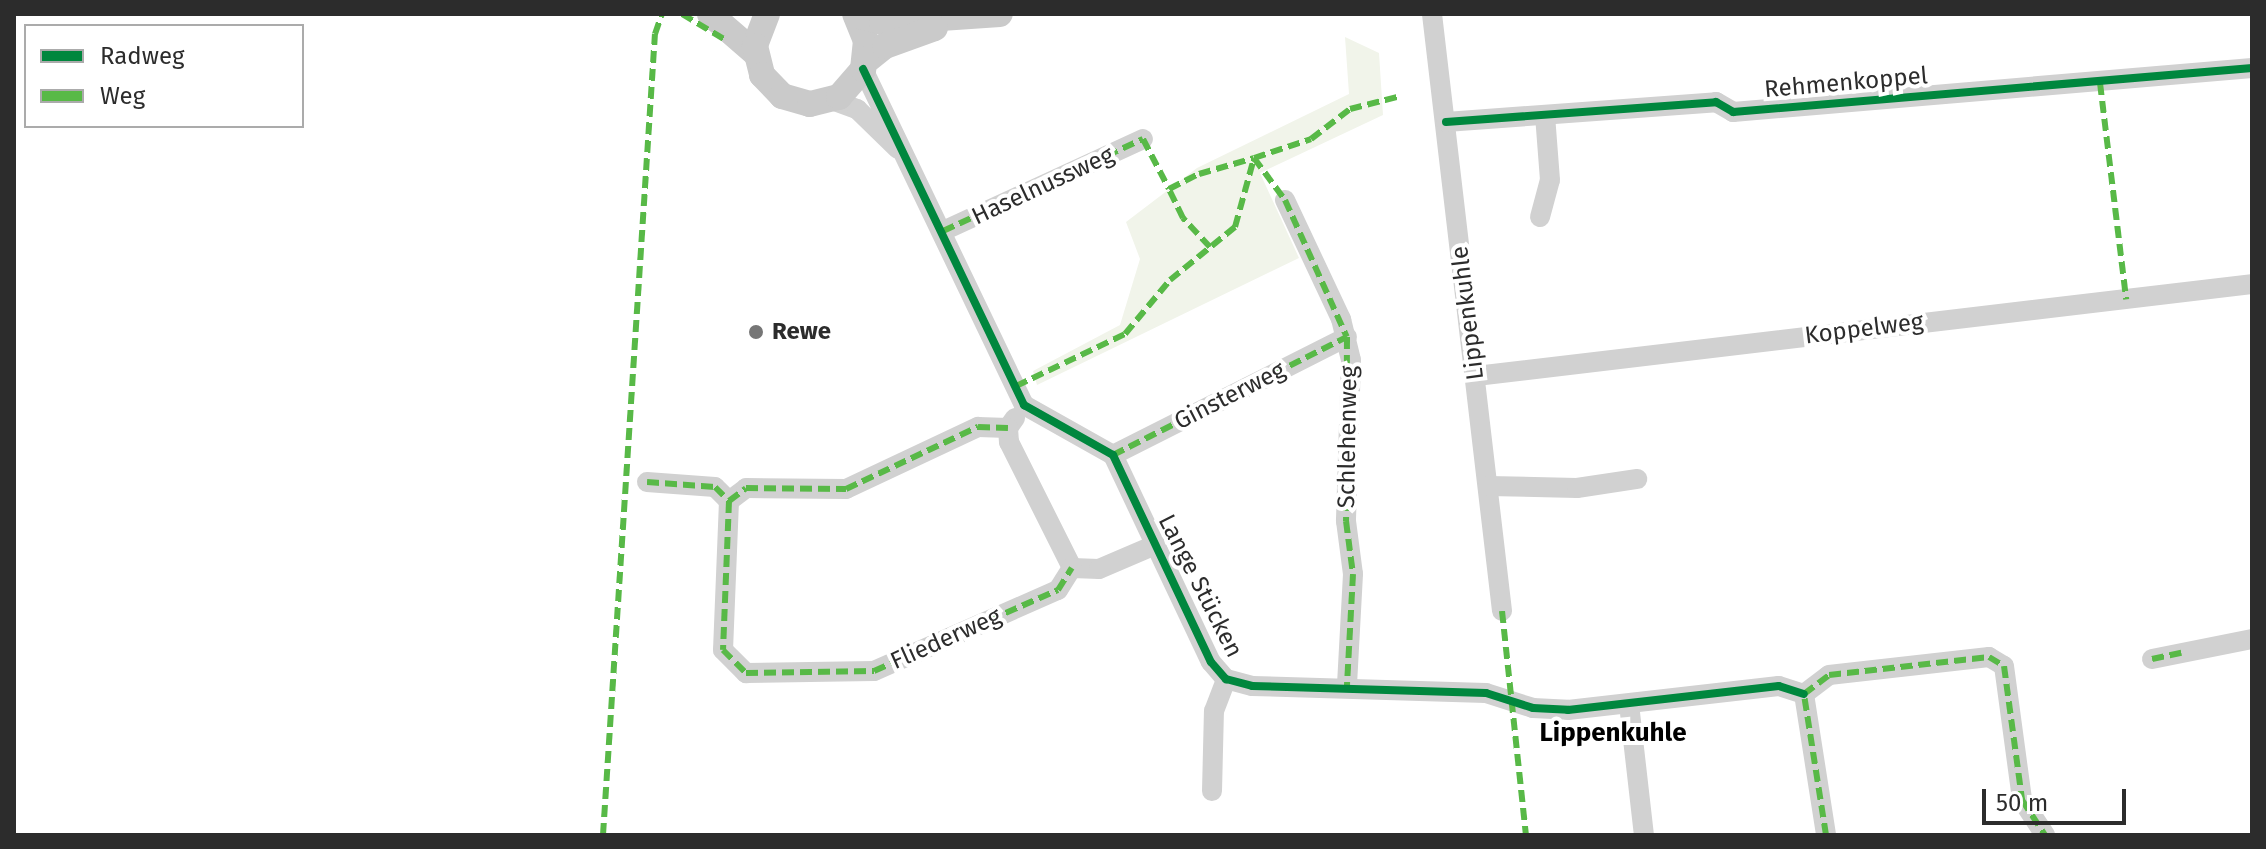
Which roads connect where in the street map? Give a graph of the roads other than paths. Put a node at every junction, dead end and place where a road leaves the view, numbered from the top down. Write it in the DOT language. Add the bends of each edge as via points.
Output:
graph roads {
  1 [pos="710,14"];
  2 [pos="767,14"];
  3 [pos="855,14"];
  4 [pos="1000,14"];
  5 [pos="1432,14"];
  6 [pos="957,21"];
  7 [pos="755,53"];
  8 [pos="864,65"];
  9 [pos="2252,68"];
  10 [pos="832,100"];
  11 [pos="1545,115"];
  12 [pos="1446,122"];
  13 [pos="1143,139"];
  14 [pos="902,153"];
  15 [pos="1285,200"];
  16 [pos="1540,217"];
  17 [pos="943,231"];
  18 [pos="2252,284"];
  19 [pos="1347,337"];
  20 [pos="1476,376"];
  21 [pos="1024,405"];
  22 [pos="1008,428"];
  23 [pos="1113,455"];
  24 [pos="1637,479"];
  25 [pos="647,482"];
  26 [pos="1488,486"];
  27 [pos="729,501"];
  28 [pos="1155,545"];
  29 [pos="1072,568"];
  30 [pos="1502,611"];
  31 [pos="2252,639"];
  32 [pos="2152,659"];
  33 [pos="1226,679"];
  34 [pos="1347,686"];
  35 [pos="1804,694"];
  36 [pos="1629,704"];
  37 [pos="1212,791"];
  38 [pos="1644,835"];
  39 [pos="1826,835"];
  40 [pos="2045,835"];
  1 -- 7 [label="main road"];
  2 -- 7 [label="main road"];
  3 -- 6 [label="main road" via="882,22"];
  3 -- 8 [label="main road" via="866,41"];
  4 -- 6 [label="main road"];
  5 -- 12 [label="street, Lippenkuhle"];
  6 -- 8 [label="main road" via="895,42"];
  7 -- 10 [label="main road" via="762,75 782,96 803,104"];
  8 -- 10 [label="main road" via="851,88"];
  8 -- 14 [label="street"];
  9 -- 11 [label="street, Rehmenkoppel" via="1733,112 1716,102"];
  10 -- 14 [label="street" via="857,109"];
  11 -- 12 [label="street, Rehmenkoppel"];
  11 -- 16 [label="street" via="1550,180"];
  12 -- 20 [label="street, Lippenkuhle"];
  13 -- 17 [label="street, Haselnussweg"];
  14 -- 17 [label="street"];
  15 -- 19 [label="street, Schlehenweg"];
  17 -- 21 [label="street"];
  18 -- 20 [label="street, Koppelweg"];
  19 -- 23 [label="street, Ginsterweg"];
  19 -- 34 [label="street, Schlehenweg" via="1346,521 1353,574"];
  20 -- 26 [label="street, Lippenkuhle"];
  21 -- 22 [label="street"];
  21 -- 23 [label="street"];
  22 -- 27 [label="street" via="978,427 846,489 746,488"];
  22 -- 29 [label="street" via="1009,442"];
  23 -- 28 [label="street, Lange Stücken"];
  24 -- 26 [label="street" via="1577,488"];
  25 -- 27 [label="street" via="715,487"];
  26 -- 30 [label="street, Lippenkuhle"];
  27 -- 29 [label="street, Fliederweg" via="723,650 746,673 874,671 1058,590"];
  28 -- 29 [label="street, Lange Stücken" via="1099,569"];
  28 -- 33 [label="street, Lange Stücken" via="1211,662"];
  31 -- 32 [label="street"];
  33 -- 34 [label="street, Lange Stücken" via="1252,686"];
  33 -- 37 [label="street" via="1214,711"];
  34 -- 36 [label="street, Lange Stücken" via="1486,693 1533,708"];
  35 -- 36 [label="street, Lange Stücken" via="1779,686"];
  35 -- 39 [label="street"];
  35 -- 40 [label="street" via="1829,675 1989,657 2004,666 2022,800"];
  36 -- 38 [label="street"];
}
